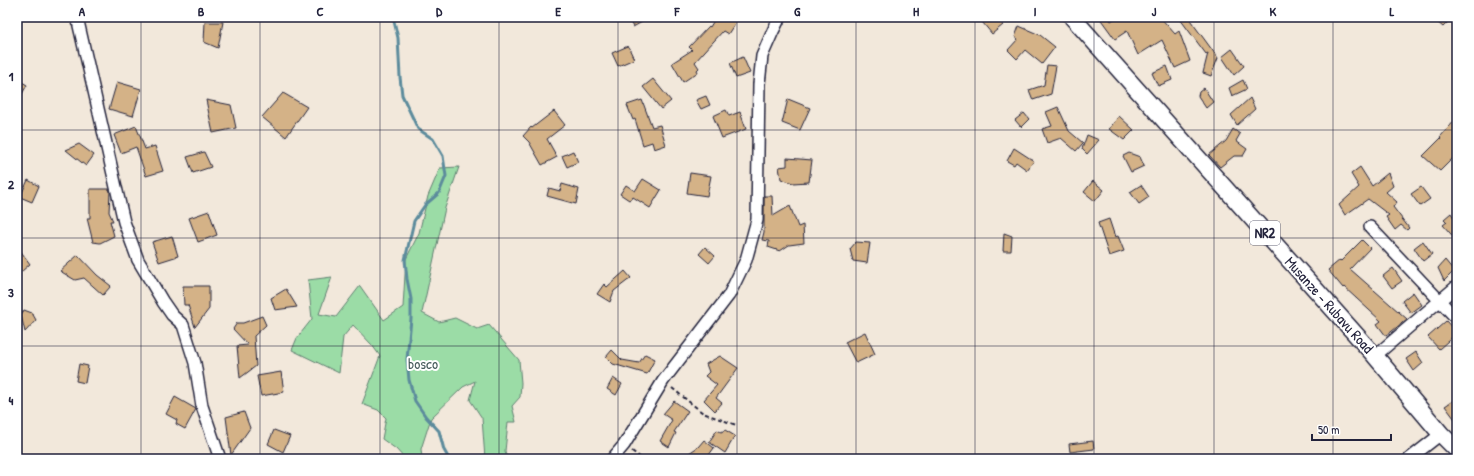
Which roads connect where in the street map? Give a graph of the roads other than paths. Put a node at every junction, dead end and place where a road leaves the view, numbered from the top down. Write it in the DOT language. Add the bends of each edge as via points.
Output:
graph roads {
  1 [pos="77,17"];
  2 [pos="780,17"];
  3 [pos="1072,17"];
  4 [pos="1370,227"];
  5 [pos="1457,286"];
  6 [pos="1440,301"];
  7 [pos="1457,319"];
  8 [pos="1374,356"];
  9 [pos="1441,434"];
  10 [pos="1457,450"];
  11 [pos="220,459"];
  12 [pos="612,459"];
  13 [pos="1409,459"];
  1 -- 11 [label="street" via="124,222 138,260 169,311 183,324 195,363 202,406"];
  2 -- 12 [label="street" via="762,56 759,84 757,220 746,260 729,295 663,381 624,445"];
  3 -- 8 [label="highway, Musanze - Rubavu Road / NR2"];
  4 -- 6 [label="street"];
  5 -- 6 [label="street"];
  6 -- 7 [label="street"];
  6 -- 8 [label="street"];
  8 -- 9 [label="highway, Musanze - Rubavu Road / NR2"];
  9 -- 10 [label="highway, Musanze - Rubavu Road / NR2"];
  9 -- 13 [label="street"];
}
